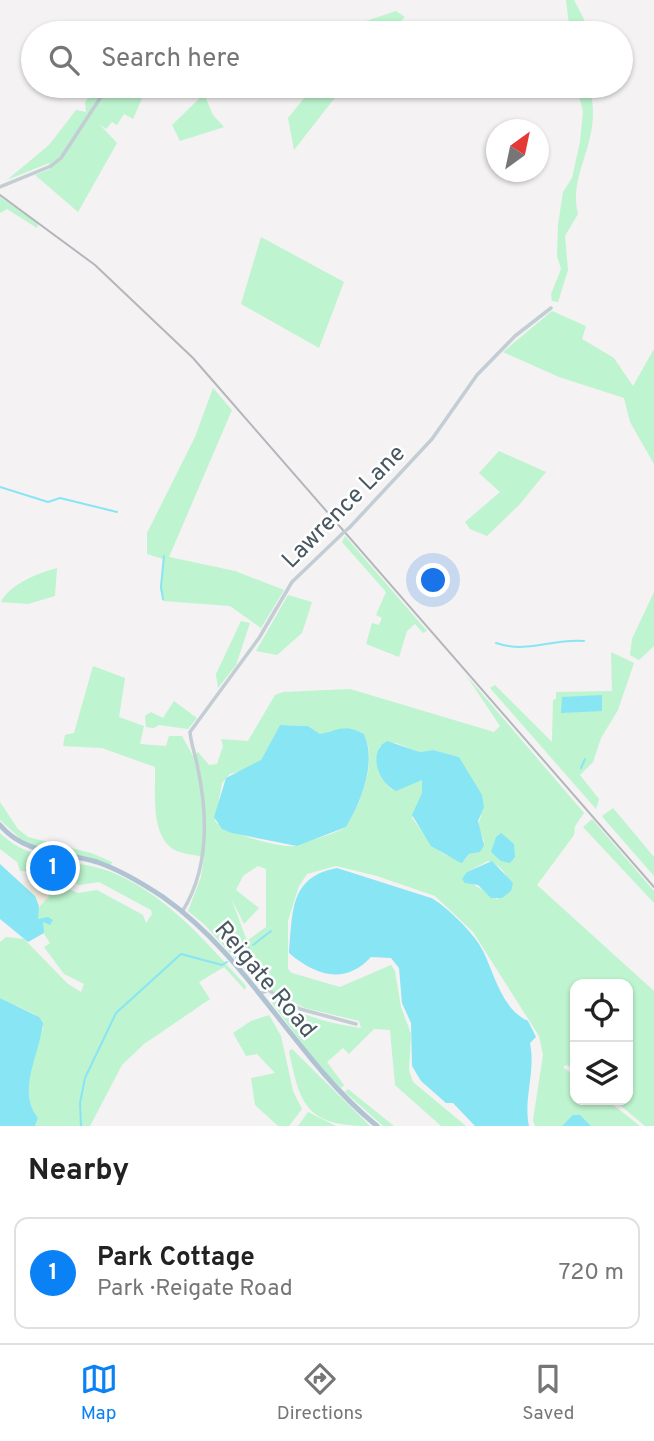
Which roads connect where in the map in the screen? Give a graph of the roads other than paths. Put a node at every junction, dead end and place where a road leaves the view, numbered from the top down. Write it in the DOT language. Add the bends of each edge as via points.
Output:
graph roads {
  1 [pos="100,98"];
  2 [pos="0,187"];
  3 [pos="551,307"];
  4 [pos="0,825"];
  5 [pos="182,912"];
  6 [pos="260,994"];
  7 [pos="356,1024"];
  8 [pos="377,1126"];
  1 -- 2 [label="street" via="61,158"];
  3 -- 5 [label="street, Lawrence Lane, bridge" via="477,375 425,448 292,582 259,638 190,732 204,806 203,856 198,881"];
  4 -- 5 [label="main road, Reigate Road" via="21,844 119,871"];
  5 -- 6 [label="main road, Reigate Road" via="213,938"];
  6 -- 7 [label="street" via="268,990 300,1009"];
  6 -- 8 [label="main road, Reigate Road" via="302,1050"];
}
